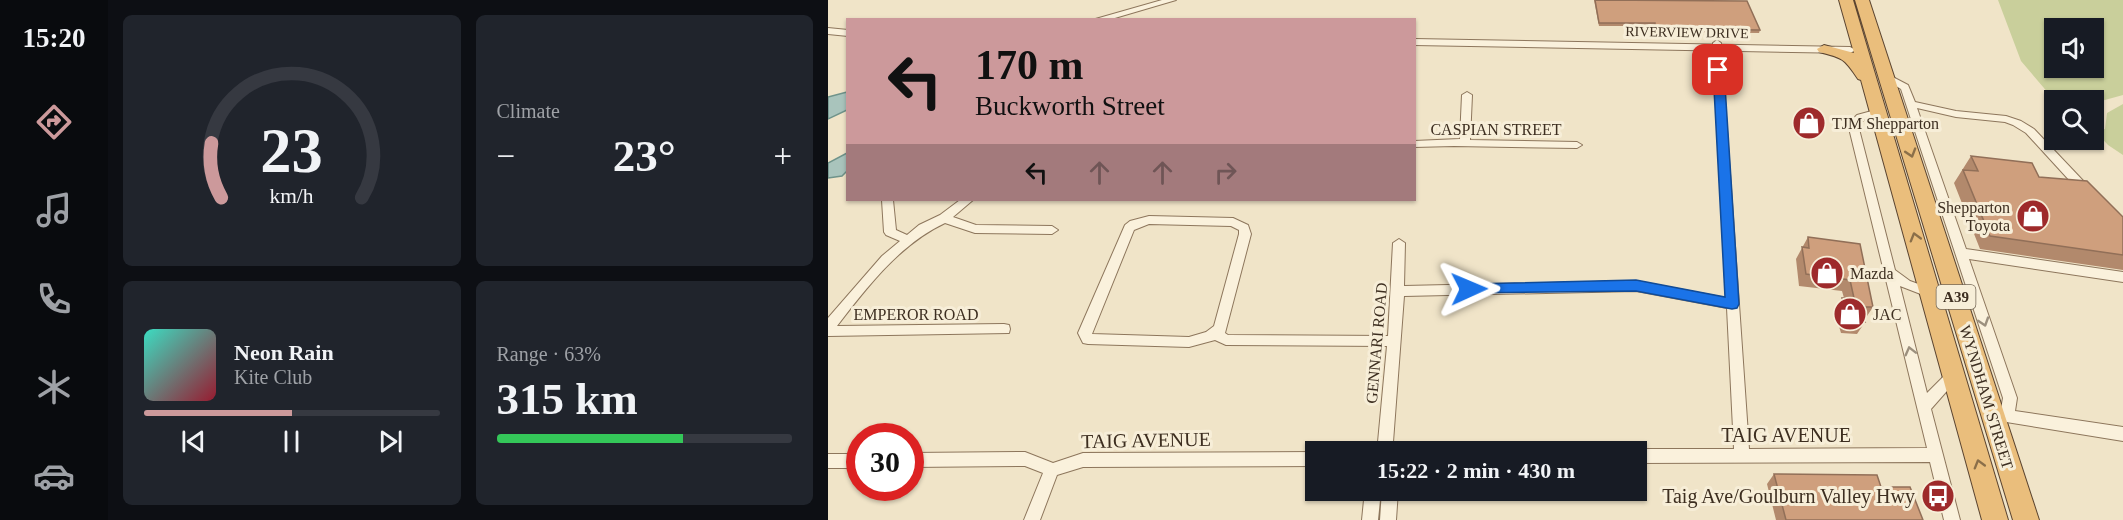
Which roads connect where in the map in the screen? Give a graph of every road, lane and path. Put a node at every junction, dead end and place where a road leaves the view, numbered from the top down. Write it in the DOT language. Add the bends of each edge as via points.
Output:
graph roads {
  1 [pos="1172,0"];
  2 [pos="1846,0"];
  3 [pos="1860,0"];
  4 [pos="1101,18"];
  5 [pos="828,31"];
  6 [pos="846,33"];
  7 [pos="1416,42"];
  8 [pos="1717,45"];
  9 [pos="1824,49"];
  10 [pos="1865,53"];
  11 [pos="1467,95"];
  12 [pos="1911,104"];
  13 [pos="1879,111"];
  14 [pos="1465,141"];
  15 [pos="1416,144"];
  16 [pos="1577,145"];
  17 [pos="2091,197"];
  18 [pos="888,201"];
  19 [pos="966,201"];
  20 [pos="944,218"];
  21 [pos="1052,230"];
  22 [pos="908,240"];
  23 [pos="1399,243"];
  24 [pos="1962,253"];
  25 [pos="1890,272"];
  26 [pos="2123,277"];
  27 [pos="1398,291"];
  28 [pos="1957,300"];
  29 [pos="1933,302"];
  30 [pos="1732,304"];
  31 [pos="828,329"];
  32 [pos="1004,329"];
  33 [pos="1217,332"];
  34 [pos="1394,337"];
  35 [pos="1954,375"];
  36 [pos="1924,408"];
  37 [pos="1999,415"];
  38 [pos="2123,434"];
  39 [pos="1386,441"];
  40 [pos="1936,455"];
  41 [pos="1647,456"];
  42 [pos="1742,456"];
  43 [pos="1305,459"];
  44 [pos="924,460"];
  45 [pos="828,461"];
  46 [pos="846,461"];
  47 [pos="1052,470"];
  48 [pos="1372,501"];
  49 [pos="1389,501"];
  50 [pos="1032,520"];
  51 [pos="1370,520"];
  52 [pos="1388,520"];
  53 [pos="1952,520"];
  54 [pos="1995,520"];
  55 [pos="2026,520"];
  1 -- 4 [label="street"];
  2 -- 10 [label="highway, WYNDHAM STREET / A39"];
  3 -- 10 [label="highway, WYNDHAM STREET / A39"];
  5 -- 6 [label="street"];
  7 -- 8 [label="street, RIVERVIEW DRIVE"];
  8 -- 9 [label="street, RIVERVIEW DRIVE"];
  8 -- 10 [label="street, RIVERVIEW DRIVE"];
  8 -- 30 [label="street"];
  9 -- 10 [label="street, RIVERVIEW DRIVE"];
  9 -- 13 [label="highway" via="1845,53 1856,60"];
  10 -- 12 [label="street" via="1905,87"];
  10 -- 13 [label="highway, WYNDHAM STREET / A39"];
  10 -- 28 [label="highway, WYNDHAM STREET / A39, one-way"];
  11 -- 14 [label="street"];
  12 -- 17 [label="street" via="2017,123 2030,131"];
  12 -- 24 [label="street"];
  13 -- 25 [label="street" via="1854,124"];
  29 -- 13 [label="highway, WYNDHAM STREET / A39, one-way"];
  14 -- 15 [label="street, CASPIAN STREET"];
  14 -- 16 [label="street, CASPIAN STREET"];
  18 -- 22 [label="street" via="890,232"];
  19 -- 20 [label="street"];
  20 -- 21 [label="street" via="975,229"];
  20 -- 22 [label="street"];
  22 -- 31 [label="street" via="870,276"];
  23 -- 27 [label="street, GENNARI ROAD"];
  24 -- 26 [label="street"];
  24 -- 37 [label="street, one-way" via="2010,398"];
  25 -- 29 [label="street"];
  36 -- 25 [label="street, one-way"];
  27 -- 30 [label="street" via="1636,286"];
  27 -- 34 [label="street, GENNARI ROAD"];
  28 -- 29 [label="highway"];
  28 -- 37 [label="highway, WYNDHAM STREET / A39"];
  29 -- 35 [label="highway, WYNDHAM STREET / A39"];
  30 -- 42 [label="street"];
  31 -- 32 [label="street, EMPEROR ROAD"];
  33 -- 33 [label="street" via="1204,340 1189,342 1092,340 1086,336 1131,226 1149,220 1233,222 1244,228"];
  33 -- 34 [label="street" via="1226,340"];
  34 -- 39 [label="street, GENNARI ROAD"];
  35 -- 36 [label="street"];
  54 -- 35 [label="highway, WYNDHAM STREET / A39, one-way"];
  36 -- 40 [label="street"];
  37 -- 38 [label="street"];
  37 -- 55 [label="highway, WYNDHAM STREET / A39"];
  40 -- 42 [label="street, TAIG AVENUE"];
  40 -- 53 [label="street"];
  41 -- 42 [label="street, TAIG AVENUE"];
  43 -- 47 [label="street, TAIG AVENUE" via="1083,460"];
  44 -- 47 [label="street" via="1025,459"];
  45 -- 46 [label="street"];
  47 -- 50 [label="street"];
  48 -- 51 [label="street"];
  49 -- 52 [label="street"];
}
